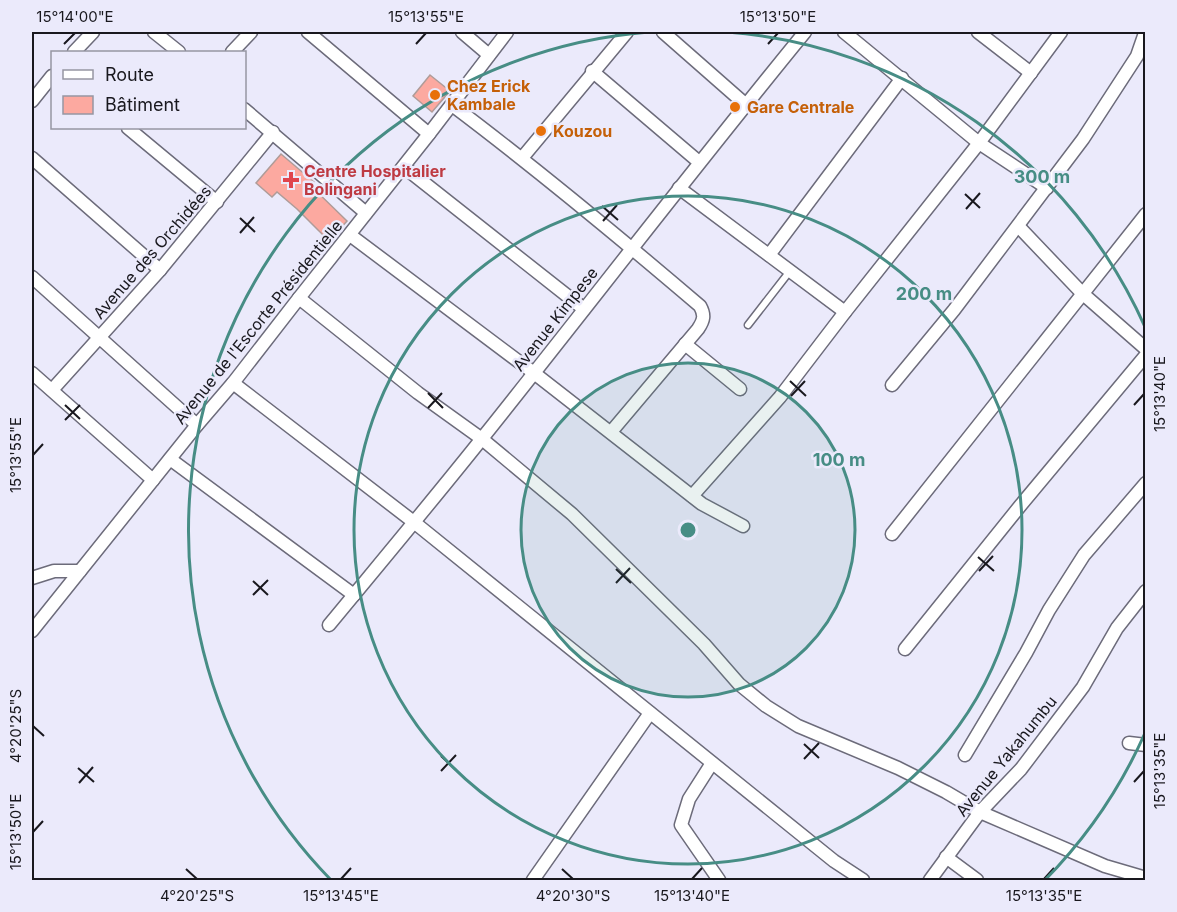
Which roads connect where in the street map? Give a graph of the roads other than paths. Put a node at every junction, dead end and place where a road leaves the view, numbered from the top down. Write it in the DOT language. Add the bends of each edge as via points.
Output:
graph roads {
  1 [pos="93,32"];
  2 [pos="154,32"];
  3 [pos="251,32"];
  4 [pos="308,32"];
  5 [pos="462,32"];
  6 [pos="507,32"];
  7 [pos="627,32"];
  8 [pos="663,32"];
  9 [pos="805,32"];
  10 [pos="844,32"];
  11 [pos="978,32"];
  12 [pos="1061,32"];
  13 [pos="1144,32"];
  14 [pos="75,51"];
  15 [pos="178,51"];
  16 [pos="233,51"];
  17 [pos="489,55"];
  18 [pos="592,71"];
  19 [pos="1031,73"];
  20 [pos="51,77"];
  21 [pos="902,78"];
  22 [pos="32,101"];
  23 [pos="745,104"];
  24 [pos="452,105"];
  25 [pos="246,111"];
  26 [pos="129,129"];
  27 [pos="273,132"];
  28 [pos="429,134"];
  29 [pos="979,143"];
  30 [pos="32,158"];
  31 [pos="522,158"];
  32 [pos="699,162"];
  33 [pos="404,167"];
  34 [pos="679,188"];
  35 [pos="1047,188"];
  36 [pos="217,202"];
  37 [pos="366,213"];
  38 [pos="1146,214"];
  39 [pos="1018,226"];
  40 [pos="350,235"];
  41 [pos="633,248"];
  42 [pos="769,255"];
  43 [pos="160,270"];
  44 [pos="790,272"];
  45 [pos="32,277"];
  46 [pos="1082,294"];
  47 [pos="299,298"];
  48 [pos="584,309"];
  49 [pos="845,312"];
  50 [pos="748,325"];
  51 [pos="100,337"];
  52 [pos="685,344"];
  53 [pos="1146,349"];
  54 [pos="1146,355"];
  55 [pos="32,373"];
  56 [pos="534,374"];
  57 [pos="233,383"];
  58 [pos="892,385"];
  59 [pos="740,389"];
  60 [pos="52,390"];
  61 [pos="197,425"];
  62 [pos="611,432"];
  63 [pos="482,439"];
  64 [pos="170,459"];
  65 [pos="153,480"];
  66 [pos="1146,483"];
  67 [pos="692,496"];
  68 [pos="415,523"];
  69 [pos="743,526"];
  70 [pos="892,534"];
  71 [pos="80,571"];
  72 [pos="32,578"];
  73 [pos="1146,591"];
  74 [pos="354,595"];
  75 [pos="329,626"];
  76 [pos="32,631"];
  77 [pos="905,649"];
  78 [pos="650,713"];
  79 [pos="1129,743"];
  80 [pos="1146,745"];
  81 [pos="965,755"];
  82 [pos="712,763"];
  83 [pos="980,812"];
  84 [pos="946,857"];
  85 [pos="1146,879"];
  86 [pos="533,880"];
  87 [pos="719,880"];
  88 [pos="863,880"];
  89 [pos="930,880"];
  90 [pos="977,880"];
  1 -- 14 [label="street"];
  2 -- 15 [label="street"];
  3 -- 16 [label="street"];
  4 -- 28 [label="street"];
  5 -- 17 [label="street"];
  6 -- 17 [label="street, Avenue de l'Escorte Présidentielle"];
  7 -- 18 [label="street"];
  8 -- 23 [label="street"];
  9 -- 23 [label="street, Avenue Kimpese"];
  10 -- 21 [label="street"];
  11 -- 19 [label="street"];
  12 -- 19 [label="street"];
  13 -- 35 [label="street" via="1137,56"];
  17 -- 24 [label="street, Avenue de l'Escorte Présidentielle"];
  18 -- 31 [label="street"];
  18 -- 32 [label="street"];
  19 -- 29 [label="street"];
  20 -- 22 [label="street"];
  21 -- 29 [label="street"];
  21 -- 42 [label="street"];
  23 -- 32 [label="street, Avenue Kimpese"];
  24 -- 28 [label="street, Avenue de l'Escorte Présidentielle"];
  24 -- 31 [label="street"];
  25 -- 27 [label="street"];
  26 -- 36 [label="street"];
  27 -- 36 [label="street, Avenue des Orchidées"];
  27 -- 37 [label="street"];
  28 -- 33 [label="street, Avenue de l'Escorte Présidentielle"];
  29 -- 35 [label="street"];
  29 -- 49 [label="street"];
  30 -- 43 [label="street"];
  31 -- 41 [label="street"];
  32 -- 34 [label="street, Avenue Kimpese"];
  33 -- 37 [label="street, Avenue de l'Escorte Présidentielle"];
  33 -- 48 [label="street"];
  34 -- 41 [label="street, Avenue Kimpese"];
  34 -- 42 [label="street"];
  35 -- 39 [label="street"];
  36 -- 43 [label="street, Avenue des Orchidées"];
  37 -- 40 [label="street, Avenue de l'Escorte Présidentielle"];
  38 -- 46 [label="street"];
  39 -- 46 [label="street"];
  39 -- 58 [label="street"];
  40 -- 47 [label="street, Avenue de l'Escorte Présidentielle"];
  40 -- 56 [label="street"];
  41 -- 48 [label="street, Avenue Kimpese"];
  41 -- 52 [label="street" via="704,313 704,320"];
  42 -- 44 [label="street"];
  43 -- 51 [label="street, Avenue des Orchidées"];
  44 -- 49 [label="street"];
  44 -- 50 [label="lane"];
  45 -- 51 [label="street"];
  46 -- 53 [label="street"];
  46 -- 70 [label="street"];
  47 -- 57 [label="street, Avenue de l'Escorte Présidentielle"];
  47 -- 63 [label="street"];
  48 -- 56 [label="street, Avenue Kimpese"];
  49 -- 67 [label="street" via="780,397"];
  51 -- 60 [label="street, Avenue des Orchidées"];
  51 -- 61 [label="street"];
  52 -- 59 [label="street"];
  52 -- 62 [label="street"];
  54 -- 77 [label="street"];
  55 -- 60 [label="street"];
  56 -- 62 [label="street"];
  56 -- 63 [label="street, Avenue Kimpese"];
  57 -- 61 [label="street, Avenue de l'Escorte Présidentielle"];
  57 -- 68 [label="street"];
  60 -- 65 [label="street"];
  61 -- 64 [label="street, Avenue de l'Escorte Présidentielle"];
  62 -- 67 [label="street"];
  63 -- 68 [label="street, Avenue Kimpese"];
  63 -- 83 [label="street" via="572,514 704,644 739,684 766,706 798,726 898,768"];
  64 -- 65 [label="street, Avenue de l'Escorte Présidentielle"];
  64 -- 74 [label="street"];
  65 -- 71 [label="street, Avenue de l'Escorte Présidentielle"];
  66 -- 81 [label="street" via="1084,555"];
  67 -- 69 [label="street"];
  68 -- 74 [label="street, Avenue Kimpese"];
  68 -- 78 [label="street"];
  71 -- 72 [label="street" via="54,571"];
  71 -- 76 [label="street, Avenue de l'Escorte Présidentielle"];
  73 -- 83 [label="street, Avenue Yakahumbu" via="1117,628 1083,687 1021,769"];
  74 -- 75 [label="street, Avenue Kimpese"];
  78 -- 82 [label="street"];
  78 -- 86 [label="street"];
  79 -- 80 [label="street"];
  82 -- 87 [label="street" via="689,799 681,825"];
  82 -- 88 [label="street"];
  83 -- 84 [label="street, Avenue Yakahumbu"];
  83 -- 85 [label="street" via="1105,866"];
  84 -- 89 [label="street, Avenue Yakahumbu"];
  84 -- 90 [label="street"];
}
